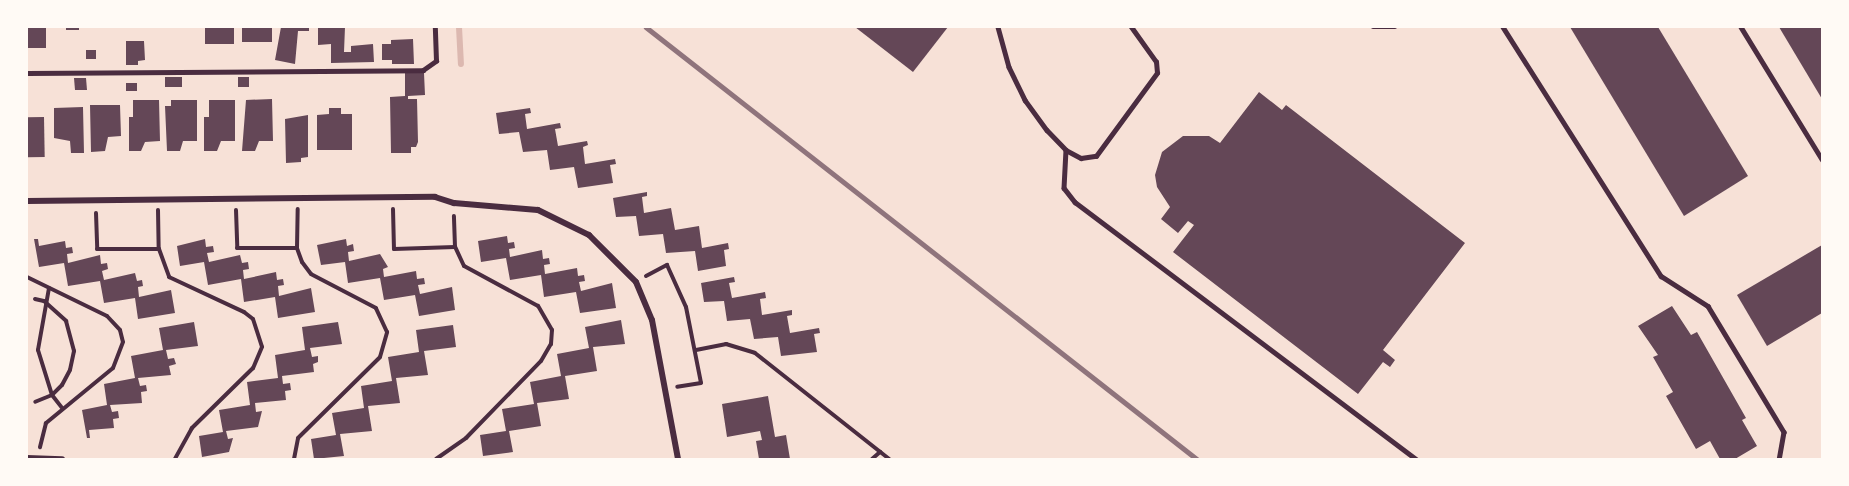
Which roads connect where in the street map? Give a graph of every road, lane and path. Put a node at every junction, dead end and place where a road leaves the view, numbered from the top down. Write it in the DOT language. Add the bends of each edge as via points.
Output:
graph roads {
  1 [pos="435,27"];
  2 [pos="998,27"];
  3 [pos="1131,27"];
  4 [pos="1373,27"];
  5 [pos="1395,27"];
  6 [pos="1503,27"];
  7 [pos="1741,27"];
  8 [pos="27,73"];
  9 [pos="1066,150"];
  10 [pos="1822,159"];
  11 [pos="392,198"];
  12 [pos="298,199"];
  13 [pos="96,200"];
  14 [pos="158,200"];
  15 [pos="236,200"];
  16 [pos="27,201"];
  17 [pos="454,203"];
  18 [pos="455,247"];
  19 [pos="297,248"];
  20 [pos="159,249"];
  21 [pos="27,277"];
  22 [pos="636,282"];
  23 [pos="49,288"];
  24 [pos="35,299"];
  25 [pos="44,301"];
  26 [pos="696,350"];
  27 [pos="667,389"];
  28 [pos="52,395"];
  29 [pos="35,402"];
  30 [pos="62,408"];
  31 [pos="880,452"];
  32 [pos="27,458"];
  33 [pos="38,458"];
  34 [pos="62,459"];
  35 [pos="175,459"];
  36 [pos="293,459"];
  37 [pos="436,459"];
  38 [pos="678,459"];
  39 [pos="872,459"];
  40 [pos="889,459"];
  41 [pos="1416,459"];
  42 [pos="1779,459"];
  1 -- 8 [label="lane" via="436,61 423,70"];
  2 -- 9 [label="lane" via="1009,67 1025,100"];
  3 -- 9 [label="lane" via="1156,62 1157,73 1096,156 1082,158"];
  4 -- 5 [label="lane"];
  6 -- 42 [label="lane" via="1661,276 1708,306 1784,432"];
  7 -- 10 [label="lane"];
  9 -- 41 [label="lane" via="1064,188 1075,202"];
  11 -- 12 [label="street"];
  11 -- 17 [label="street" via="435,197"];
  11 -- 18 [label="path" via="394,249"];
  12 -- 15 [label="street"];
  12 -- 19 [label="path"];
  13 -- 14 [label="street"];
  13 -- 16 [label="street"];
  13 -- 20 [label="path" via="97,249"];
  14 -- 15 [label="street"];
  14 -- 20 [label="path"];
  15 -- 19 [label="path" via="237,248"];
  17 -- 18 [label="path"];
  17 -- 22 [label="street" via="538,210 590,235"];
  18 -- 37 [label="path" via="471,272 538,306 552,330 551,344 541,362 466,438"];
  19 -- 36 [label="path" via="311,274 376,308 387,332 380,357 298,438"];
  20 -- 35 [label="path" via="169,277 253,319 262,347 253,368 192,428"];
  21 -- 23 [label="path"];
  22 -- 26 [label="path" via="667,265 686,307"];
  22 -- 27 [label="street" via="652,320"];
  23 -- 25 [label="path"];
  23 -- 30 [label="path" via="107,316 120,330 123,342 113,368"];
  24 -- 25 [label="path"];
  25 -- 28 [label="path" via="38,350"];
  25 -- 28 [label="path" via="66,321 74,351 70,370"];
  26 -- 27 [label="path" via="701,383"];
  26 -- 31 [label="path" via="726,344 755,353"];
  27 -- 38 [label="street"];
  28 -- 29 [label="path"];
  28 -- 30 [label="path"];
  30 -- 33 [label="path" via="46,423"];
  31 -- 39 [label="path"];
  31 -- 40 [label="path"];
  32 -- 33 [label="street"];
  33 -- 34 [label="street"];
}
